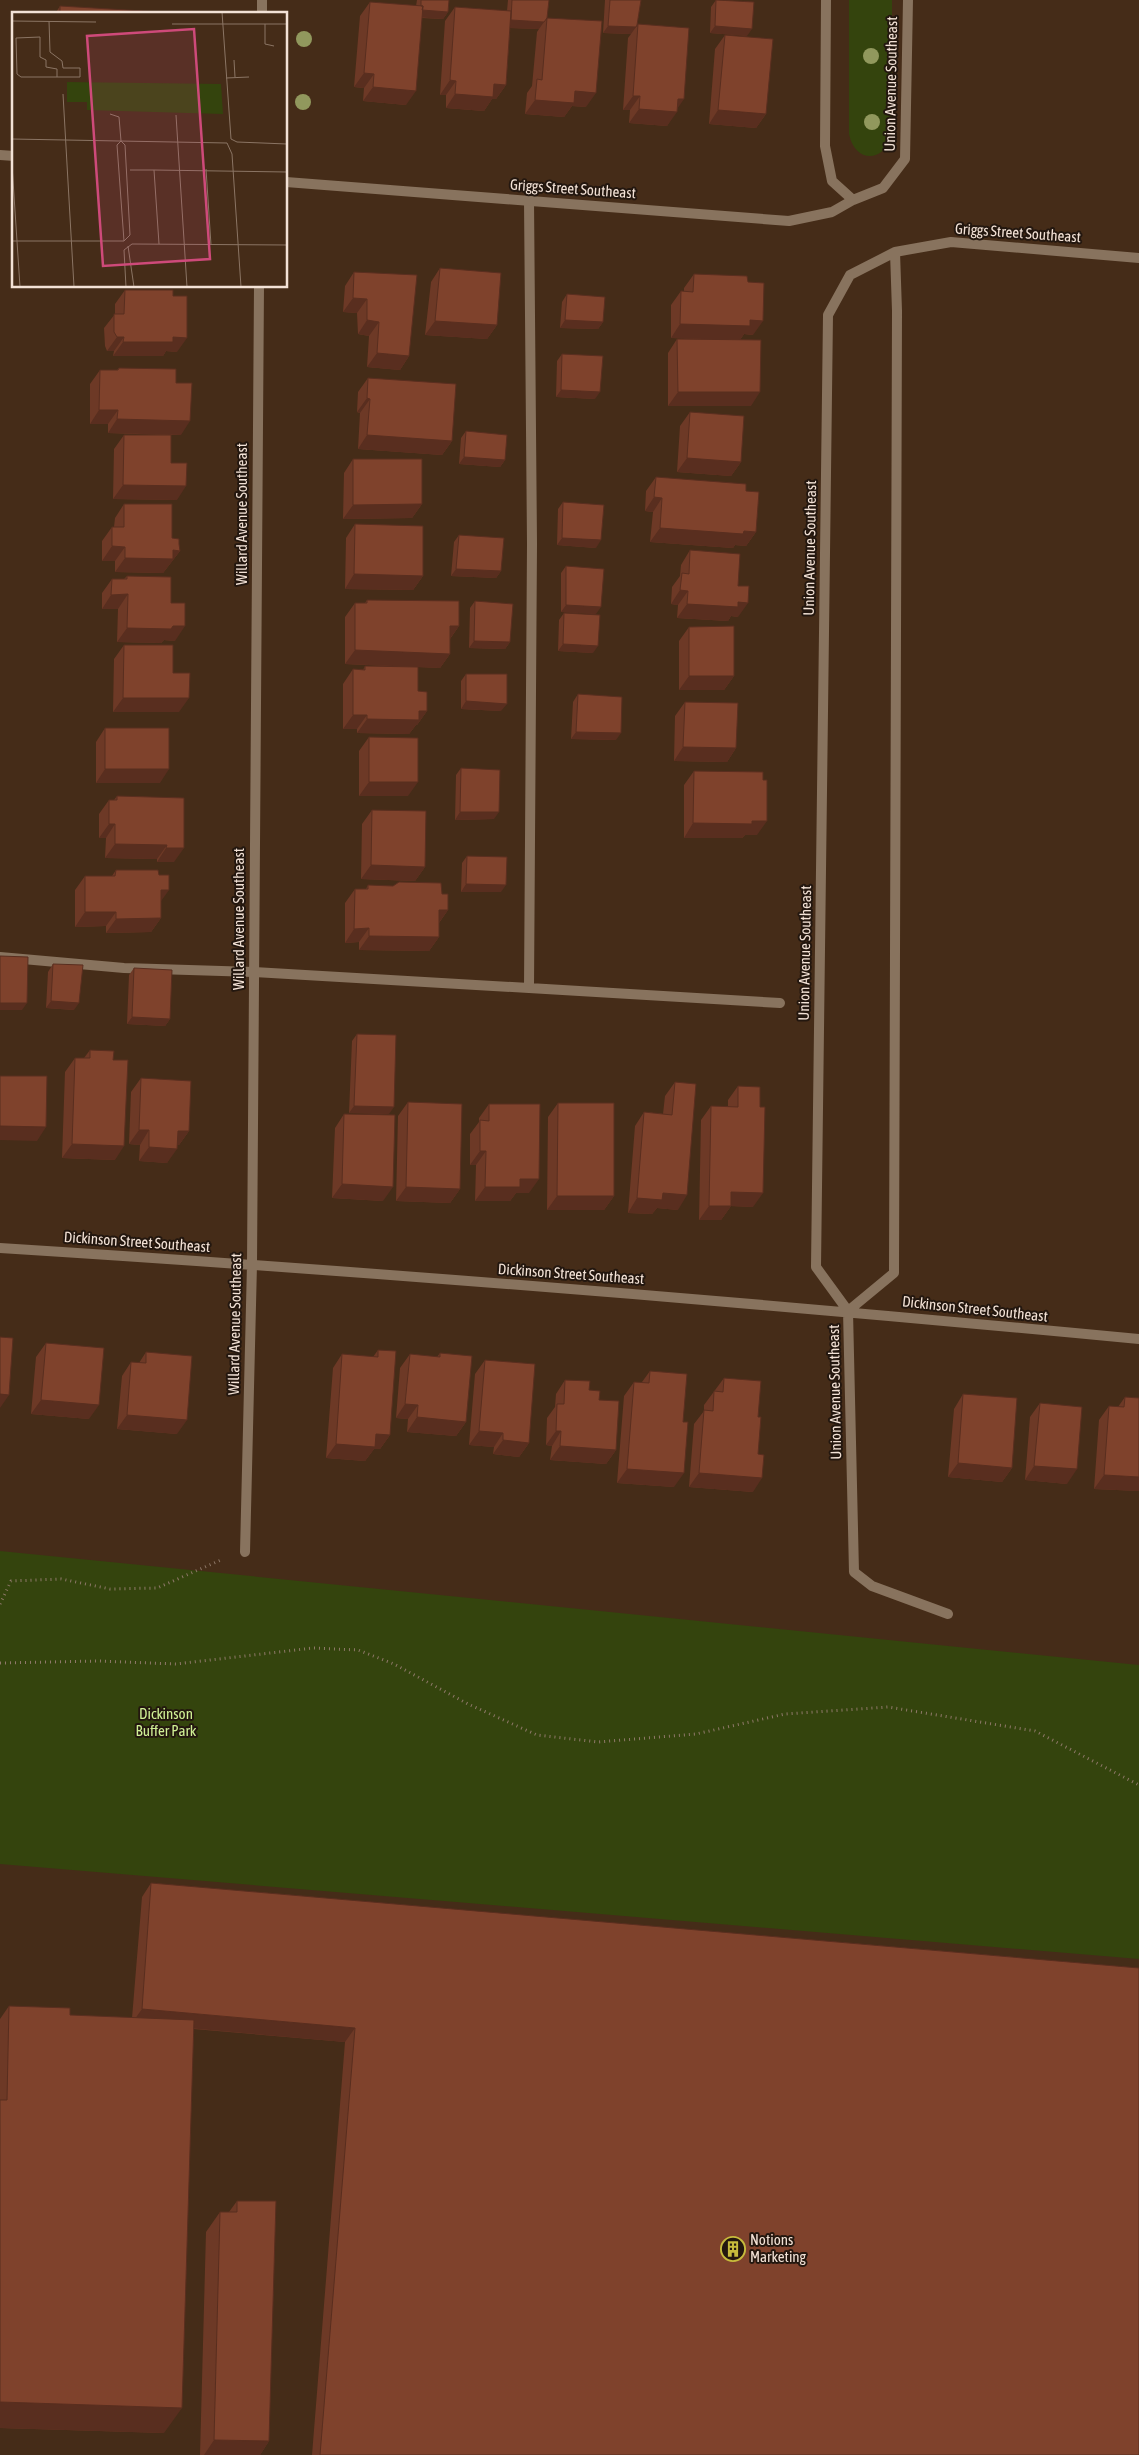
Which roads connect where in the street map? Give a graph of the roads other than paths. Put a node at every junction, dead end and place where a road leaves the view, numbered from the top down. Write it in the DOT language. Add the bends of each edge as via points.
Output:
graph roads {
  1 [pos="826,0"];
  2 [pos="908,0"];
  3 [pos="288,182"];
  4 [pos="853,200"];
  5 [pos="530,201"];
  6 [pos="895,252"];
  7 [pos="1139,258"];
  8 [pos="259,288"];
  9 [pos="0,957"];
  10 [pos="254,972"];
  11 [pos="530,988"];
  12 [pos="780,1003"];
  13 [pos="0,1248"];
  14 [pos="252,1264"];
  15 [pos="848,1311"];
  16 [pos="1139,1339"];
  17 [pos="245,1552"];
  18 [pos="948,1614"];
  1 -- 4 [label="street" via="825,146 832,180"];
  2 -- 4 [label="street, Union Avenue Southeast" via="905,159 884,188"];
  3 -- 5 [label="street, Griggs Street Southeast"];
  4 -- 5 [label="street, Griggs Street Southeast" via="832,212 789,221"];
  5 -- 11 [label="street"];
  6 -- 7 [label="street, Griggs Street Southeast" via="950,242"];
  6 -- 15 [label="street" via="894,1273"];
  6 -- 15 [label="street, Union Avenue Southeast" via="850,275 828,315 816,1267"];
  8 -- 10 [label="street, Willard Avenue Southeast"];
  9 -- 10 [label="street" via="124,968"];
  10 -- 11 [label="street"];
  10 -- 14 [label="street, Willard Avenue Southeast"];
  11 -- 12 [label="street"];
  13 -- 14 [label="street, Dickinson Street Southeast"];
  14 -- 15 [label="street, Dickinson Street Southeast"];
  14 -- 17 [label="street, Willard Avenue Southeast"];
  15 -- 16 [label="street, Dickinson Street Southeast"];
  15 -- 18 [label="street, Union Avenue Southeast" via="854,1572 872,1586"];
}
